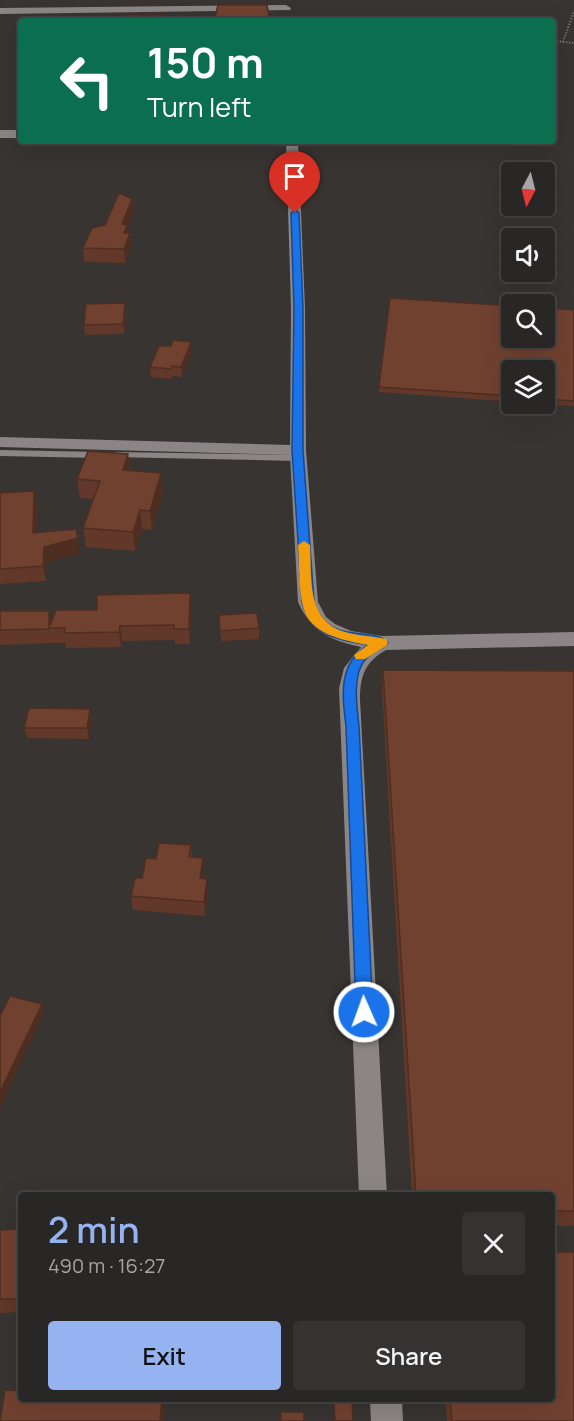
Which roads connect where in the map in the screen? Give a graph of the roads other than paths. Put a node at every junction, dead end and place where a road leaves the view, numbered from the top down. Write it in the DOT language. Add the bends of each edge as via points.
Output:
graph roads {
  1 [pos="285,4"];
  2 [pos="0,11"];
  3 [pos="0,134"];
  4 [pos="18,134"];
  5 [pos="292,144"];
  6 [pos="0,442"];
  7 [pos="0,453"];
  8 [pos="298,454"];
  9 [pos="574,639"];
  10 [pos="382,643"];
  11 [pos="373,1192"];
  12 [pos="386,1402"];
  13 [pos="387,1421"];
  1 -- 2 [label="street"];
  3 -- 4 [label="street"];
  5 -- 8 [label="street"];
  6 -- 8 [label="street"];
  7 -- 8 [label="lane"];
  8 -- 10 [label="street" via="312,614 324,627 341,636"];
  9 -- 10 [label="street"];
  10 -- 11 [label="street" via="361,656 353,668 349,698"];
  12 -- 13 [label="street"];
}
